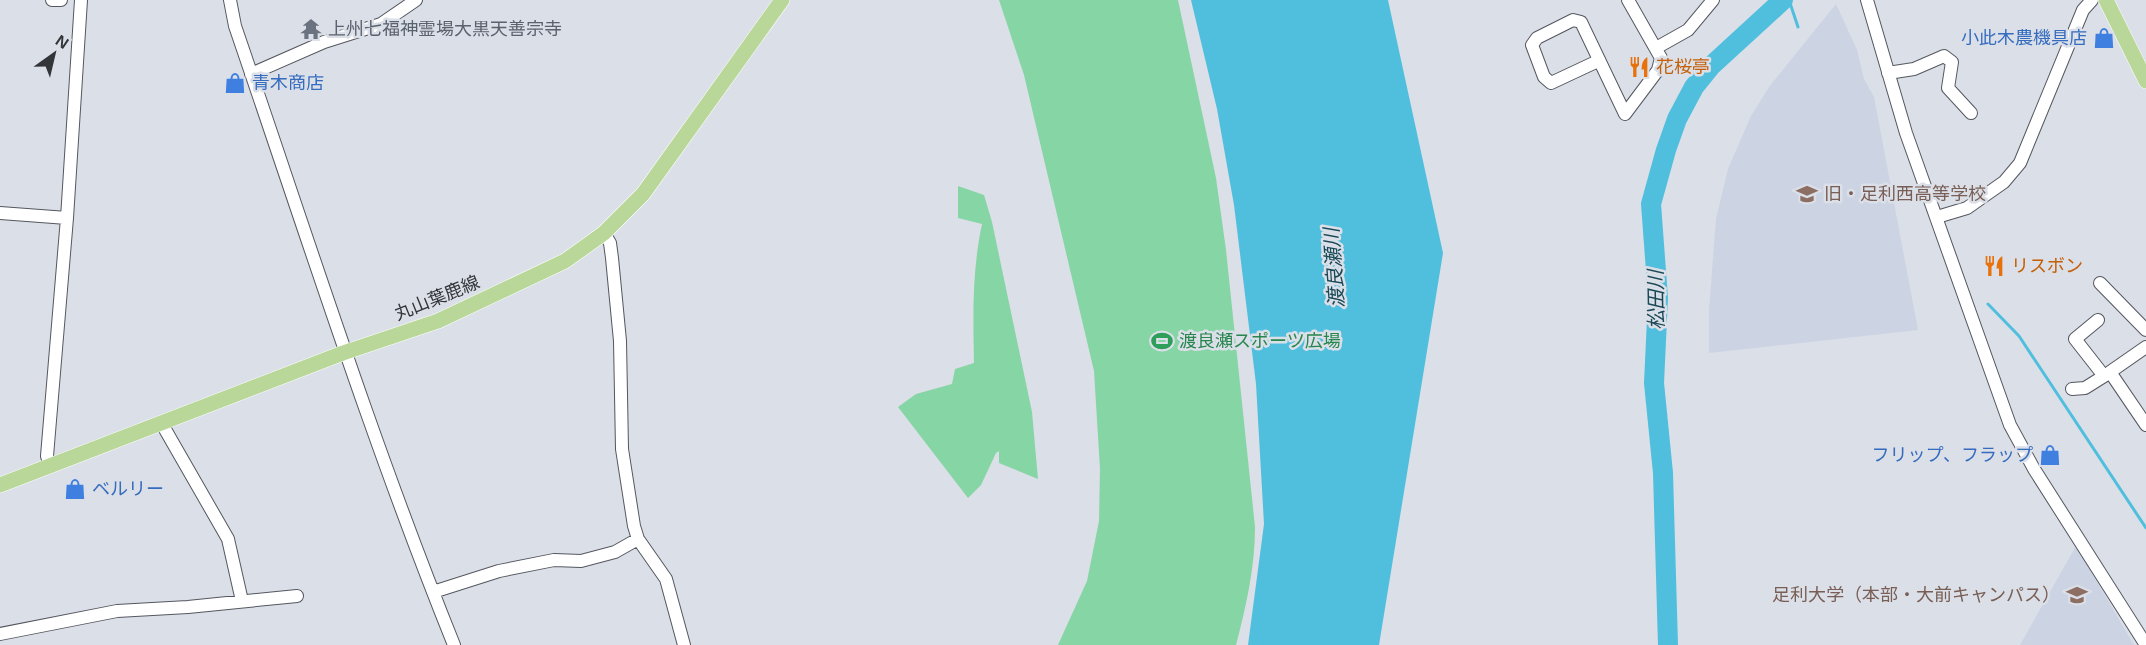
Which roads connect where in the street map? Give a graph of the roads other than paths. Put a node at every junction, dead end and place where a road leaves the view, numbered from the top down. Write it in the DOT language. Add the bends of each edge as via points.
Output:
graph roads {
  1 [pos="52,0"];
  2 [pos="62,0"];
  3 [pos="81,0"];
  4 [pos="230,0"];
  5 [pos="416,0"];
  6 [pos="782,0"];
  7 [pos="1628,0"];
  8 [pos="1713,0"];
  9 [pos="1867,0"];
  10 [pos="2092,0"];
  11 [pos="2106,0"];
  12 [pos="1656,48"];
  13 [pos="1598,60"];
  14 [pos="1888,73"];
  15 [pos="251,74"];
  16 [pos="2146,81"];
  17 [pos="1971,113"];
  18 [pos="0,213"];
  19 [pos="1937,217"];
  20 [pos="67,218"];
  21 [pos="604,233"];
  22 [pos="2100,284"];
  23 [pos="2098,320"];
  24 [pos="2146,330"];
  25 [pos="2146,347"];
  26 [pos="344,353"];
  27 [pos="2107,374"];
  28 [pos="2072,389"];
  29 [pos="162,424"];
  30 [pos="2146,425"];
  31 [pos="50,466"];
  32 [pos="0,485"];
  33 [pos="638,539"];
  34 [pos="433,592"];
  35 [pos="297,596"];
  36 [pos="242,602"];
  37 [pos="0,634"];
  38 [pos="454,645"];
  39 [pos="684,645"];
  40 [pos="2146,645"];
  1 -- 2 [label="street"];
  3 -- 20 [label="street"];
  4 -- 15 [label="street"];
  5 -- 15 [label="street" via="381,24 324,42"];
  6 -- 21 [label="main road, 丸山葉鹿線" via="660,173 628,212"];
  7 -- 12 [label="street"];
  8 -- 12 [label="street" via="1688,30"];
  9 -- 14 [label="street"];
  10 -- 19 [label="street" via="2083,10 2020,163 2004,182 1967,208"];
  11 -- 16 [label="main road"];
  12 -- 13 [label="street" via="1661,58 1658,70 1625,114"];
  13 -- 13 [label="street" via="1581,22 1573,20 1532,45 1544,77 1551,83"];
  14 -- 17 [label="street" via="1914,69 1944,56 1952,62 1948,88"];
  14 -- 19 [label="street"];
  15 -- 26 [label="street"];
  18 -- 20 [label="street"];
  19 -- 40 [label="street" via="2010,426"];
  20 -- 31 [label="street" via="47,456"];
  21 -- 26 [label="main road, 丸山葉鹿線" via="535,277 438,321"];
  21 -- 33 [label="street" via="610,243 620,341 622,449"];
  22 -- 24 [label="street"];
  23 -- 27 [label="street" via="2075,339"];
  25 -- 27 [label="street"];
  26 -- 29 [label="main road, 丸山葉鹿線"];
  26 -- 34 [label="street"];
  27 -- 28 [label="street" via="2085,388"];
  27 -- 30 [label="street"];
  29 -- 31 [label="main road, 丸山葉鹿線"];
  29 -- 36 [label="street" via="228,539"];
  31 -- 32 [label="main road, 丸山葉鹿線"];
  33 -- 34 [label="street" via="615,552 581,561 554,560"];
  33 -- 39 [label="street" via="666,579"];
  34 -- 38 [label="street"];
  35 -- 36 [label="street"];
  36 -- 37 [label="street" via="117,611"];
}
